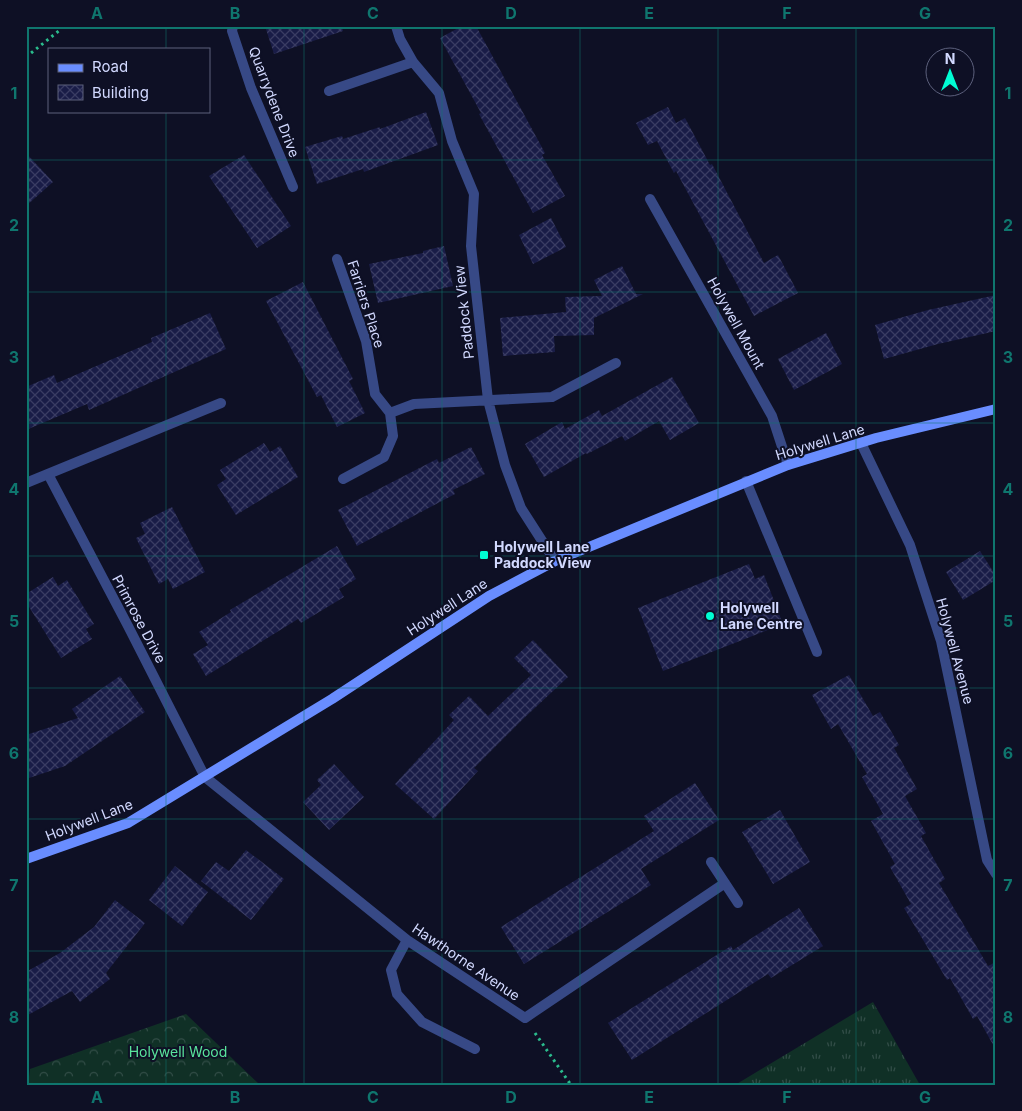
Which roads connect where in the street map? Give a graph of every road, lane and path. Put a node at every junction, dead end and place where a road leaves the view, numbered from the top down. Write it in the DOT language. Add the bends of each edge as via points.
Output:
graph roads {
  1 [pos="61,26"];
  2 [pos="233,26"];
  3 [pos="396,26"];
  4 [pos="26,56"];
  5 [pos="413,62"];
  6 [pos="329,92"];
  7 [pos="293,187"];
  8 [pos="650,199"];
  9 [pos="337,259"];
  10 [pos="616,363"];
  11 [pos="488,400"];
  12 [pos="221,403"];
  13 [pos="996,409"];
  14 [pos="390,413"];
  15 [pos="861,443"];
  16 [pos="788,465"];
  17 [pos="48,474"];
  18 [pos="343,479"];
  19 [pos="746,481"];
  20 [pos="26,483"];
  21 [pos="554,561"];
  22 [pos="816,652"];
  23 [pos="205,777"];
  24 [pos="26,858"];
  25 [pos="711,862"];
  26 [pos="996,874"];
  27 [pos="725,883"];
  28 [pos="738,904"];
  29 [pos="407,940"];
  30 [pos="525,1018"];
  31 [pos="475,1049"];
  32 [pos="570,1085"];
  1 -- 4 [label="path"];
  2 -- 7 [label="street, Quarrydene Drive" via="251,88"];
  3 -- 5 [label="street, Paddock View"];
  5 -- 6 [label="street"];
  5 -- 11 [label="street, Paddock View" via="439,93 452,141 474,194 471,246"];
  8 -- 16 [label="street, Holywell Mount" via="772,416"];
  9 -- 14 [label="street, Farriers Place" via="366,341 375,394"];
  10 -- 11 [label="street" via="552,397"];
  11 -- 14 [label="street" via="414,404"];
  11 -- 21 [label="street, Paddock View" via="520,508"];
  12 -- 17 [label="street"];
  13 -- 15 [label="main road, Holywell Lane"];
  14 -- 18 [label="street" via="393,436 384,457"];
  15 -- 16 [label="main road, Holywell Lane"];
  15 -- 26 [label="street, Holywell Avenue" via="910,545 941,641 988,860"];
  16 -- 19 [label="main road, Holywell Lane"];
  17 -- 20 [label="street"];
  17 -- 23 [label="street, Primrose Drive"];
  19 -- 21 [label="main road, Holywell Lane"];
  19 -- 22 [label="street"];
  21 -- 23 [label="main road, Holywell Lane" via="488,596 332,699"];
  23 -- 24 [label="main road, Holywell Lane" via="128,823"];
  23 -- 29 [label="street, Hawthorne Avenue"];
  25 -- 27 [label="street"];
  27 -- 28 [label="street"];
  27 -- 30 [label="street, Hawthorne Avenue"];
  29 -- 30 [label="street, Hawthorne Avenue"];
  29 -- 31 [label="street" via="390,970 397,994 422,1022"];
  30 -- 32 [label="path"];
}
